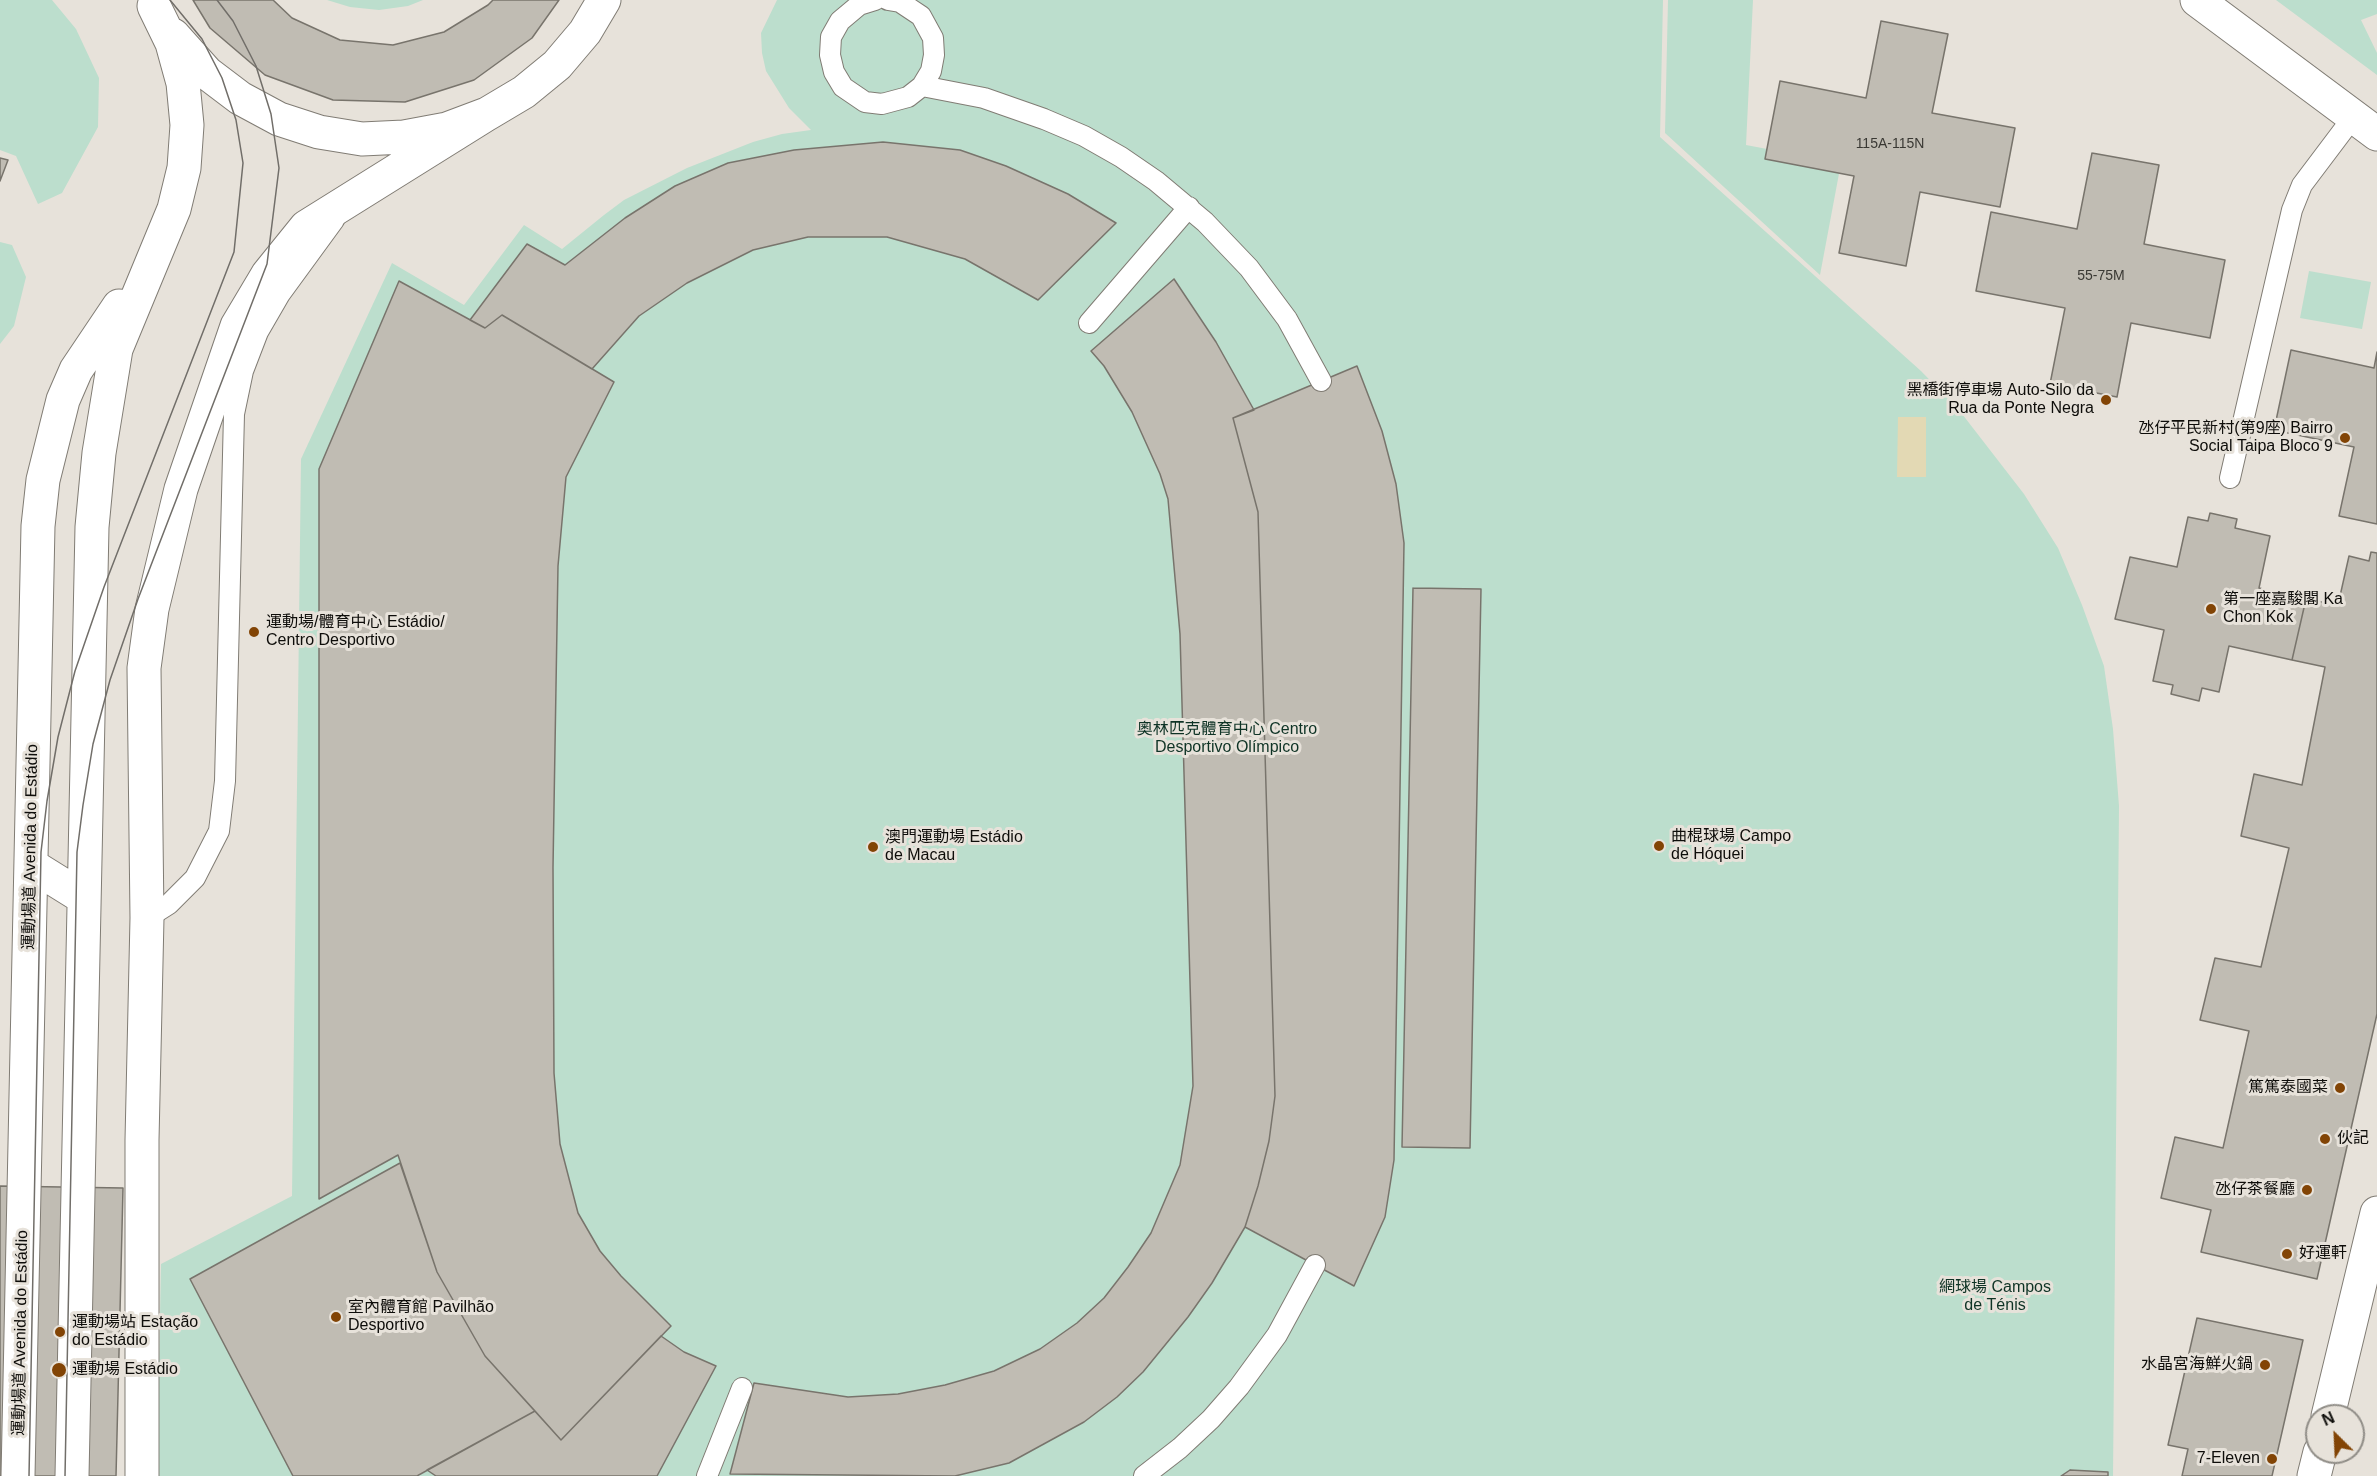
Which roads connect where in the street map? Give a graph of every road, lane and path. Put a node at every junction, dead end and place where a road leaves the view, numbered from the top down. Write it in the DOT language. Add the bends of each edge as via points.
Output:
graph roads {
  1 [pos="614,0"];
  2 [pos="875,0"];
  3 [pos="888,0"];
  4 [pos="2187,0"];
  5 [pos="2197,0"];
  6 [pos="153,3"];
  7 [pos="597,12"];
  8 [pos="2234,28"];
  9 [pos="922,86"];
  10 [pos="487,114"];
  11 [pos="2365,125"];
  12 [pos="363,190"];
  13 [pos="1189,207"];
  14 [pos="157,249"];
  15 [pos="1089,323"];
  16 [pos="1321,381"];
  17 [pos="2230,478"];
  18 [pos="31,865"];
  19 [pos="84,898"];
  20 [pos="147,918"];
  21 [pos="2377,1213"];
  22 [pos="1315,1265"];
  23 [pos="742,1388"];
  24 [pos="2331,1404"];
  25 [pos="18,1476"];
  26 [pos="72,1476"];
  27 [pos="142,1476"];
  28 [pos="707,1476"];
  29 [pos="1144,1476"];
  1 -- 7 [label="main road"];
  2 -- 9 [label="lane" via="845,15 831,37 830,55 838,80 857,98 882,104 908,97"];
  3 -- 9 [label="lane" via="900,2 921,16 930,31 934,55"];
  4 -- 8 [label="main road"];
  5 -- 8 [label="main road"];
  6 -- 10 [label="main road" via="177,41 207,73 240,98 279,119 309,129 362,139 404,137 447,129"];
  6 -- 14 [label="main road, 運動場道 Avenida do Estádio" via="172,43 183,83 187,125 182,178"];
  7 -- 10 [label="main road" via="557,65 524,93"];
  8 -- 11 [label="main road"];
  9 -- 13 [label="lane" via="1005,104 1064,127 1121,157"];
  10 -- 12 [label="main road"];
  11 -- 17 [label="lane" via="2302,184 2292,210"];
  12 -- 20 [label="main road" via="306,227 263,283 237,326 182,489 152,609 144,668"];
  12 -- 20 [label="lane" via="327,226 280,294 258,332 243,371 234,414 221,817 215,842 195,878 169,904"];
  13 -- 15 [label="lane"];
  13 -- 16 [label="lane" via="1263,285"];
  14 -- 18 [label="main road, 運動場道 Avenida do Estádio" via="76,370 63,400 43,480 38,526"];
  14 -- 19 [label="main road, 運動場道 Avenida do Estádio" via="116,349 99,453 92,527"];
  18 -- 19 [label="main road"];
  18 -- 25 [label="main road, 運動場道 Avenida do Estádio"];
  19 -- 26 [label="main road, 運動場道 Avenida do Estádio"];
  20 -- 27 [label="main road" via="142,1140"];
  21 -- 24 [label="main road"];
  22 -- 29 [label="lane" via="1277,1335 1239,1387 1211,1419"];
  23 -- 28 [label="lane"];
}
